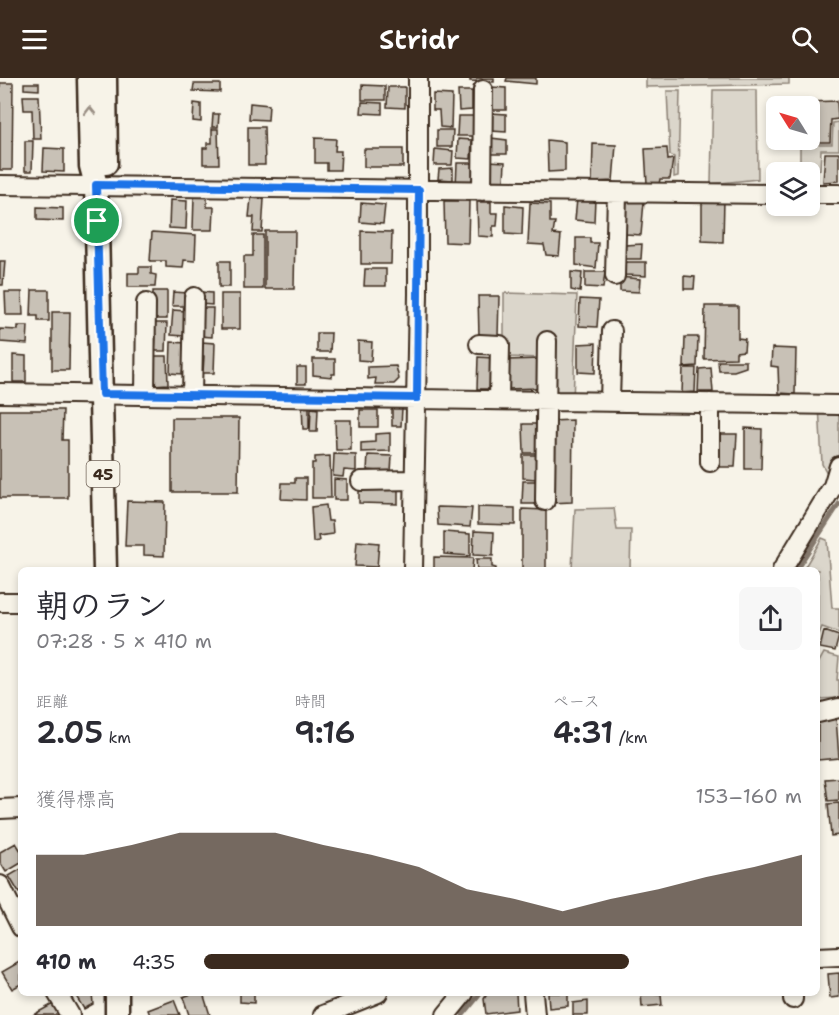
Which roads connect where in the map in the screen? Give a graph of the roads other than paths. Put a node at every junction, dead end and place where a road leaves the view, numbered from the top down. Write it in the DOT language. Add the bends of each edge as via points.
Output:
graph roads {
  1 [pos="89,78"];
  2 [pos="105,78"];
  3 [pos="418,78"];
  4 [pos="483,90"];
  5 [pos="96,185"];
  6 [pos="0,186"];
  7 [pos="419,190"];
  8 [pos="482,190"];
  9 [pos="617,193"];
  10 [pos="766,194"];
  11 [pos="820,194"];
  12 [pos="839,194"];
  13 [pos="615,276"];
  14 [pos="194,297"];
  15 [pos="146,303"];
  16 [pos="612,331"];
  17 [pos="547,341"];
  18 [pos="479,344"];
  19 [pos="0,393"];
  20 [pos="102,394"];
  21 [pos="145,395"];
  22 [pos="192,395"];
  23 [pos="417,398"];
  24 [pos="499,400"];
  25 [pos="546,400"];
  26 [pos="610,401"];
  27 [pos="710,403"];
  28 [pos="839,405"];
  29 [pos="710,462"];
  30 [pos="839,466"];
  31 [pos="414,480"];
  32 [pos="361,481"];
  33 [pos="544,501"];
  34 [pos="105,567"];
  35 [pos="413,567"];
  36 [pos="784,567"];
  37 [pos="0,602"];
  38 [pos="18,602"];
  39 [pos="839,708"];
  40 [pos="820,713"];
  41 [pos="18,808"];
  42 [pos="0,809"];
  43 [pos="0,885"];
  44 [pos="18,921"];
  45 [pos="839,956"];
  46 [pos="820,957"];
  47 [pos="59,996"];
  48 [pos="117,996"];
  49 [pos="370,996"];
  50 [pos="462,996"];
  51 [pos="533,996"];
  52 [pos="70,1015"];
  53 [pos="117,1015"];
  54 [pos="323,1015"];
  55 [pos="446,1015"];
  56 [pos="535,1015"];
  5 -- 1 [label="main road, 45, one-way" via="91,166"];
  2 -- 5 [label="main road, 45" via="106,164"];
  3 -- 7 [label="street"];
  4 -- 8 [label="street"];
  5 -- 6 [label="street"];
  5 -- 7 [label="street"];
  5 -- 20 [label="main road, 45"];
  7 -- 8 [label="street"];
  7 -- 23 [label="street"];
  8 -- 9 [label="street"];
  9 -- 10 [label="street"];
  9 -- 13 [label="street"];
  11 -- 12 [label="street"];
  14 -- 22 [label="street"];
  15 -- 21 [label="street"];
  16 -- 26 [label="street"];
  17 -- 25 [label="street"];
  18 -- 24 [label="street" via="500,345"];
  19 -- 20 [label="street"];
  20 -- 21 [label="street"];
  20 -- 34 [label="main road, 45"];
  21 -- 22 [label="street"];
  22 -- 23 [label="street"];
  23 -- 24 [label="street"];
  23 -- 31 [label="street"];
  24 -- 25 [label="street"];
  25 -- 26 [label="street"];
  25 -- 33 [label="street"];
  26 -- 27 [label="street"];
  27 -- 28 [label="street"];
  27 -- 29 [label="street"];
  30 -- 36 [label="street" via="833,486"];
  31 -- 32 [label="street"];
  31 -- 35 [label="street"];
  37 -- 38 [label="street"];
  39 -- 40 [label="street"];
  41 -- 42 [label="street"];
  43 -- 44 [label="street"];
  45 -- 46 [label="street"];
  47 -- 52 [label="street"];
  48 -- 53 [label="main road"];
  49 -- 54 [label="street"];
  50 -- 55 [label="street"];
  51 -- 56 [label="street"];
}
